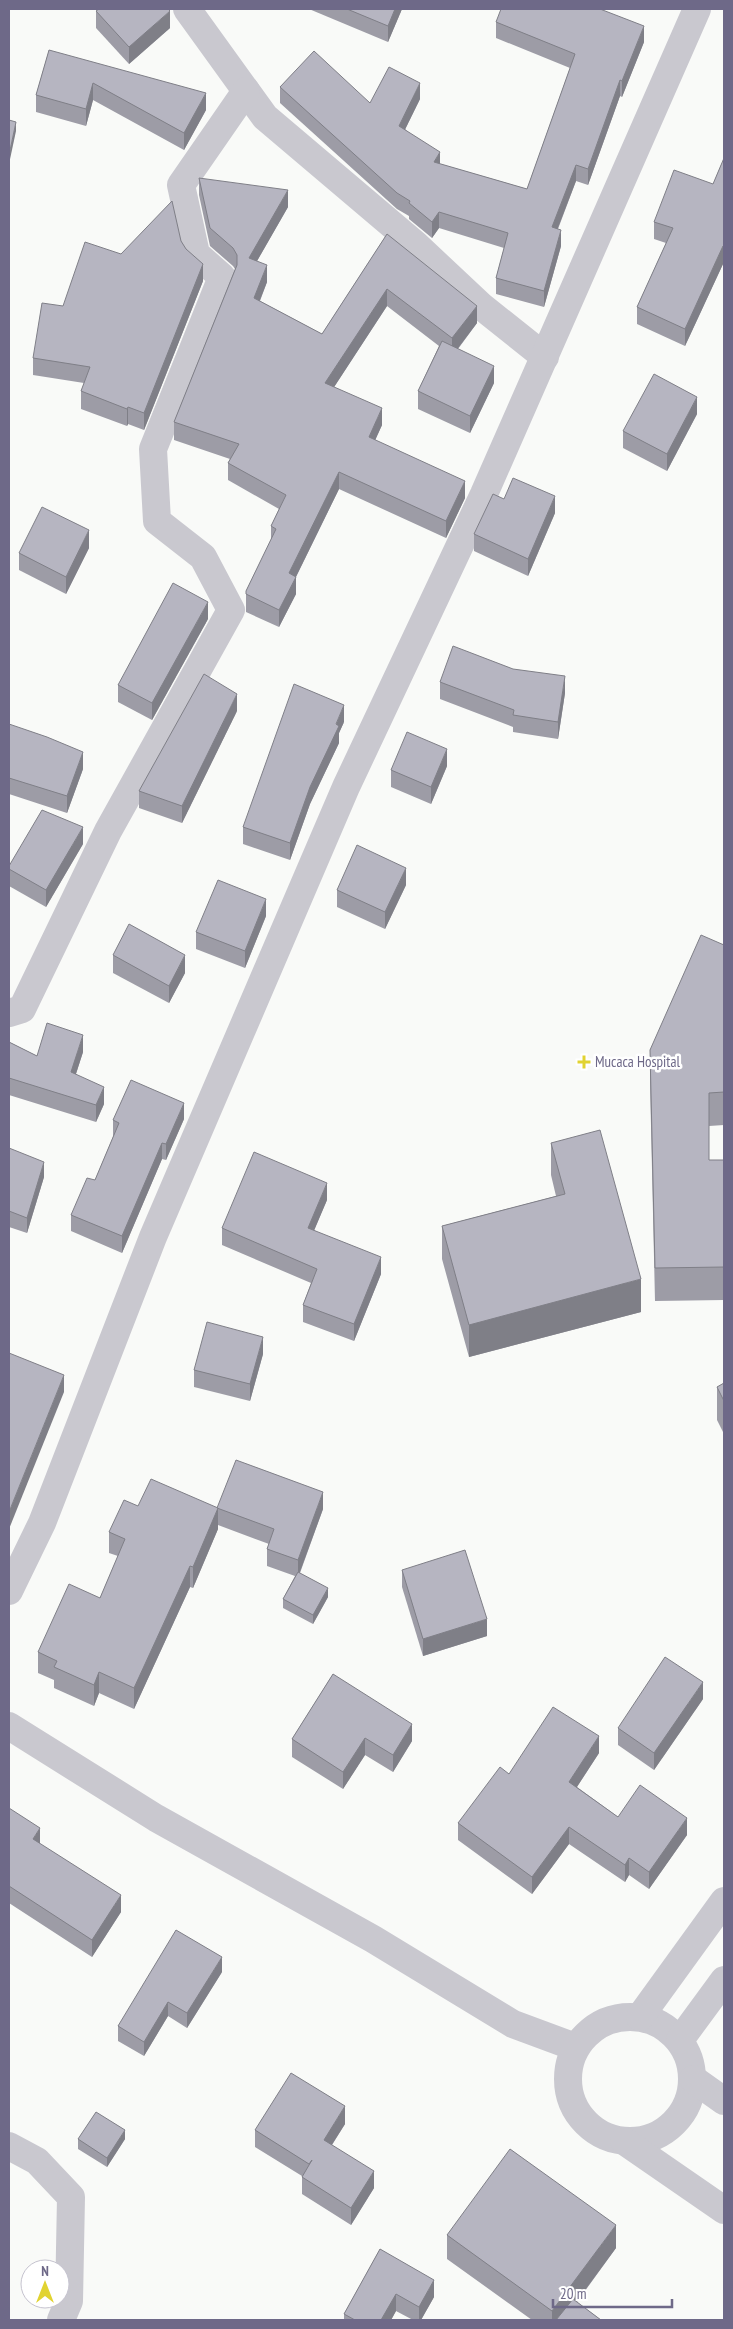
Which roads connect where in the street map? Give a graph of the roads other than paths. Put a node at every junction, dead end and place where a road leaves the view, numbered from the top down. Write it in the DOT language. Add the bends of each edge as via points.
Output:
graph roads {
  1 [pos="187,9"];
  2 [pos="697,9"];
  3 [pos="246,91"];
  4 [pos="545,357"];
  5 [pos="9,1013"];
  6 [pos="9,1592"];
  7 [pos="9,1726"];
  8 [pos="724,1901"];
  9 [pos="724,1980"];
  10 [pos="640,2017"];
  11 [pos="680,2040"];
  12 [pos="575,2047"];
  13 [pos="693,2079"];
  14 [pos="724,2101"];
  15 [pos="624,2141"];
  16 [pos="9,2146"];
  17 [pos="724,2210"];
  18 [pos="62,2320"];
  1 -- 3 [label="street"];
  2 -- 4 [label="street"];
  3 -- 4 [label="street" via="265,117 416,245 481,306"];
  3 -- 5 [label="street" via="181,184 196,254 222,277 152,449 157,520 203,557 231,610 108,831 22,1009"];
  4 -- 6 [label="street" via="346,787 285,927 152,1237 42,1523"];
  7 -- 12 [label="street" via="156,1818 372,1939 513,2024"];
  8 -- 10 [label="street"];
  9 -- 11 [label="street"];
  10 -- 11 [label="street" via="665,2027"];
  10 -- 12 [label="street" via="626,2016 606,2021 589,2031"];
  11 -- 13 [label="street" via="690,2058"];
  12 -- 15 [label="street" via="568,2067 567,2088 574,2108 587,2124 604,2135"];
  13 -- 14 [label="street"];
  13 -- 15 [label="street" via="690,2098 680,2117 665,2131 645,2139"];
  15 -- 17 [label="street"];
  16 -- 18 [label="street" via="37,2161 71,2197 69,2301"];
}
